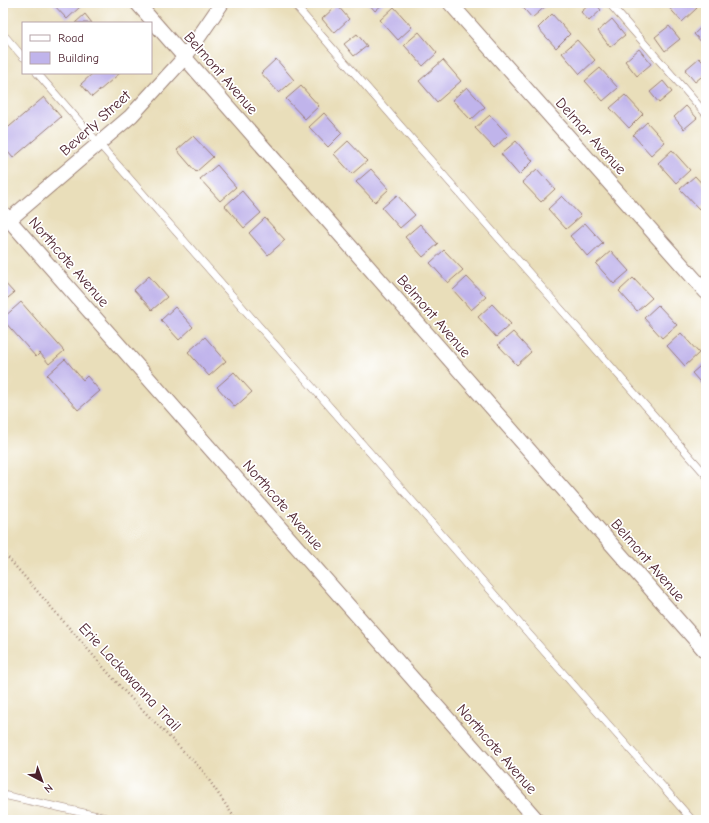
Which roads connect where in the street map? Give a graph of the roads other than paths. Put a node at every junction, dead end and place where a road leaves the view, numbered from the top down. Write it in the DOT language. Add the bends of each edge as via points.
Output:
graph roads {
  1 [pos="137,3"];
  2 [pos="222,3"];
  3 [pos="293,3"];
  4 [pos="450,3"];
  5 [pos="609,3"];
  6 [pos="3,34"];
  7 [pos="22,56"];
  8 [pos="185,57"];
  9 [pos="38,74"];
  10 [pos="706,114"];
  11 [pos="98,143"];
  12 [pos="6,217"];
  13 [pos="706,292"];
  14 [pos="706,475"];
  15 [pos="706,652"];
  16 [pos="3,795"];
  17 [pos="116,820"];
  18 [pos="537,820"];
  19 [pos="692,820"];
  1 -- 8 [label="street, Belmont Avenue"];
  2 -- 8 [label="street, Beverly Street"];
  3 -- 14 [label="lane"];
  4 -- 13 [label="street, Delmar Avenue"];
  5 -- 10 [label="lane"];
  6 -- 7 [label="lane"];
  8 -- 11 [label="street, Beverly Street" via="131,116"];
  8 -- 15 [label="street, Belmont Avenue"];
  9 -- 11 [label="lane"];
  11 -- 12 [label="street, Beverly Street"];
  11 -- 19 [label="lane"];
  12 -- 18 [label="street, Northcote Avenue"];
  16 -- 17 [label="lane"];
}
